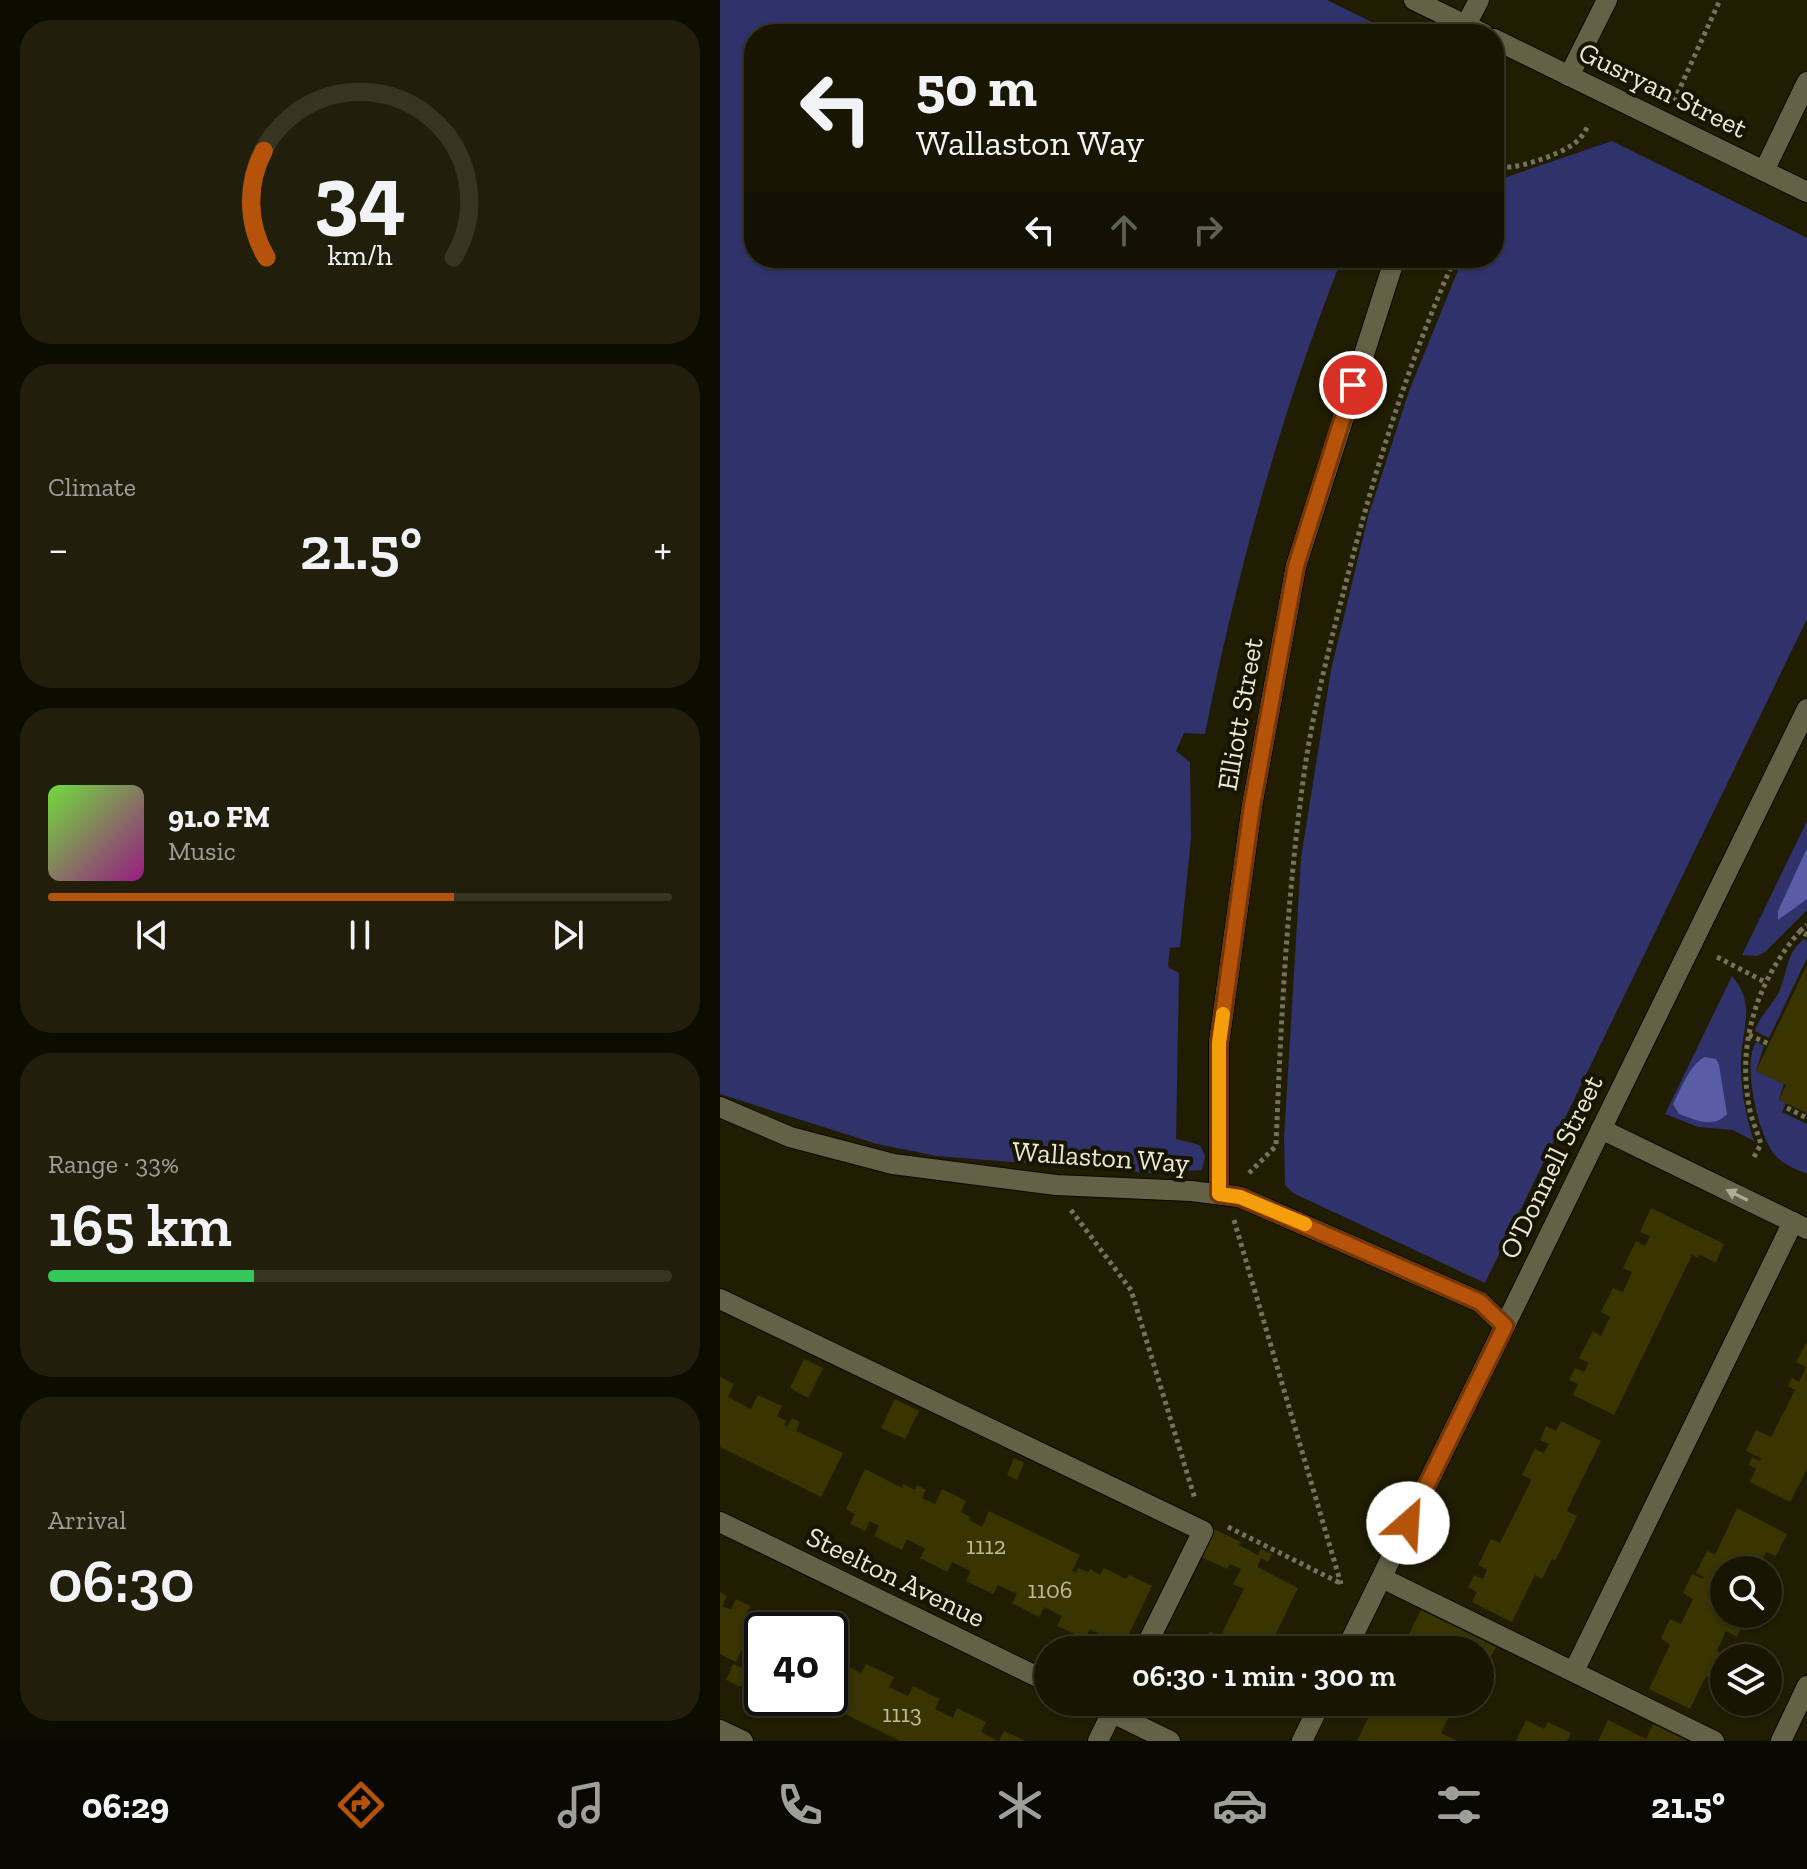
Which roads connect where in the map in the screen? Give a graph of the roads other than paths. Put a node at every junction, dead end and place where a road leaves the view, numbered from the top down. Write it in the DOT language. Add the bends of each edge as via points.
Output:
graph roads {
  1 [pos="1414,0"];
  2 [pos="1479,0"];
  3 [pos="1607,0"];
  4 [pos="1463,24"];
  5 [pos="1484,24"];
  6 [pos="1504,44"];
  7 [pos="1569,76"];
  8 [pos="1807,82"];
  9 [pos="1764,171"];
  10 [pos="1807,192"];
  11 [pos="1392,268"];
  12 [pos="1807,709"];
  13 [pos="720,1107"];
  14 [pos="1601,1129"];
  15 [pos="1223,1195"];
  16 [pos="1800,1226"];
  17 [pos="720,1299"];
  18 [pos="1505,1326"];
  19 [pos="720,1522"];
  20 [pos="1382,1578"];
  21 [pos="1151,1636"];
  22 [pos="1353,1636"];
  23 [pos="1574,1671"];
  24 [pos="1034,1675"];
  25 [pos="1807,1686"];
  26 [pos="1111,1716"];
  27 [pos="1128,1716"];
  28 [pos="1314,1716"];
  29 [pos="720,1730"];
  30 [pos="743,1741"];
  31 [pos="1098,1741"];
  32 [pos="1170,1741"];
  33 [pos="1302,1741"];
  34 [pos="1714,1741"];
  35 [pos="1781,1741"];
  1 -- 4 [label="street, Gusryan Street"];
  2 -- 5 [label="street"];
  3 -- 7 [label="street"];
  6 -- 7 [label="street, Gusryan Street"];
  7 -- 9 [label="street, Gusryan Street"];
  8 -- 9 [label="street"];
  9 -- 10 [label="street, Gusryan Street"];
  11 -- 15 [label="street, Elliott Street" via="1296,566 1252,806 1219,1043"];
  12 -- 14 [label="street, O'Donnell Street"];
  13 -- 15 [label="street, Wallaston Way" via="790,1137 893,1164 1068,1186"];
  16 -- 14 [label="street, one-way"];
  14 -- 18 [label="street, O'Donnell Street"];
  15 -- 18 [label="street, Wallaston Way" via="1279,1213 1476,1300"];
  16 -- 23 [label="street"];
  17 -- 21 [label="street" via="1203,1531"];
  18 -- 20 [label="street, O'Donnell Street"];
  19 -- 24 [label="street, Steelton Avenue"];
  20 -- 22 [label="street, O'Donnell Street"];
  20 -- 23 [label="street"];
  23 -- 34 [label="street"];
  25 -- 35 [label="street"];
  26 -- 31 [label="street"];
  27 -- 32 [label="street"];
  28 -- 33 [label="street"];
  29 -- 30 [label="street"];
}
